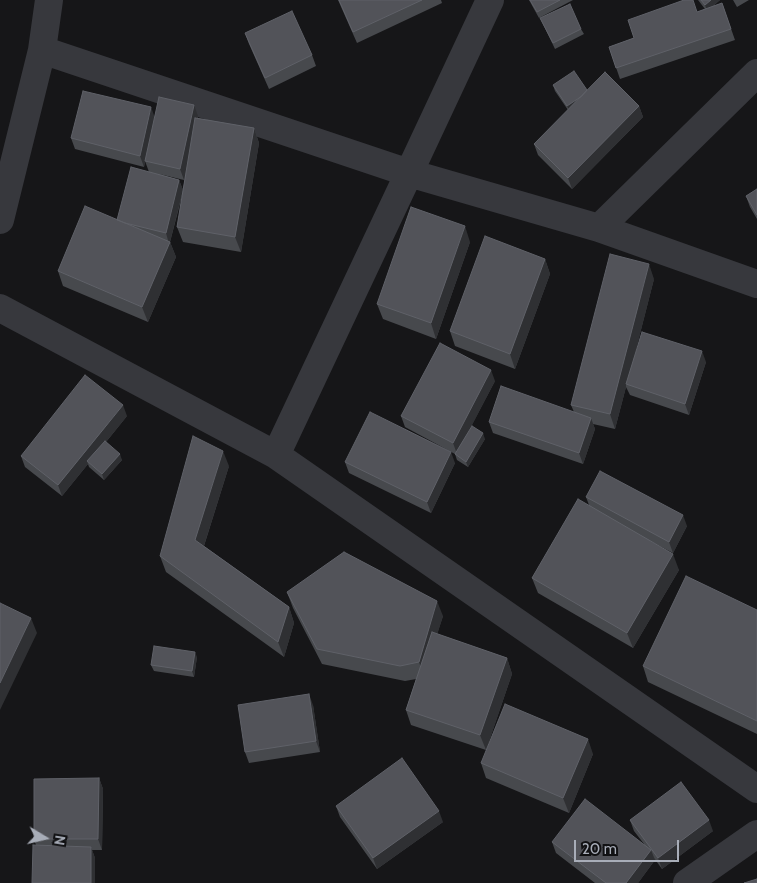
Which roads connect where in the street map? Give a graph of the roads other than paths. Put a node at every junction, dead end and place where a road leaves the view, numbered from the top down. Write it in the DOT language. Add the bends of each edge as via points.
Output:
graph roads {
  1 [pos="49,0"];
  2 [pos="490,0"];
  3 [pos="42,50"];
  4 [pos="757,73"];
  5 [pos="409,173"];
  6 [pos="0,220"];
  7 [pos="599,228"];
  8 [pos="757,284"];
  9 [pos="0,308"];
  10 [pos="276,455"];
  11 [pos="757,789"];
  12 [pos="757,834"];
  13 [pos="687,883"];
  1 -- 3 [label="street"];
  2 -- 5 [label="street"];
  3 -- 5 [label="street"];
  3 -- 6 [label="street"];
  4 -- 7 [label="street"];
  5 -- 7 [label="street"];
  5 -- 10 [label="street"];
  7 -- 8 [label="street"];
  9 -- 10 [label="street"];
  10 -- 11 [label="street"];
  12 -- 13 [label="street"];
}
